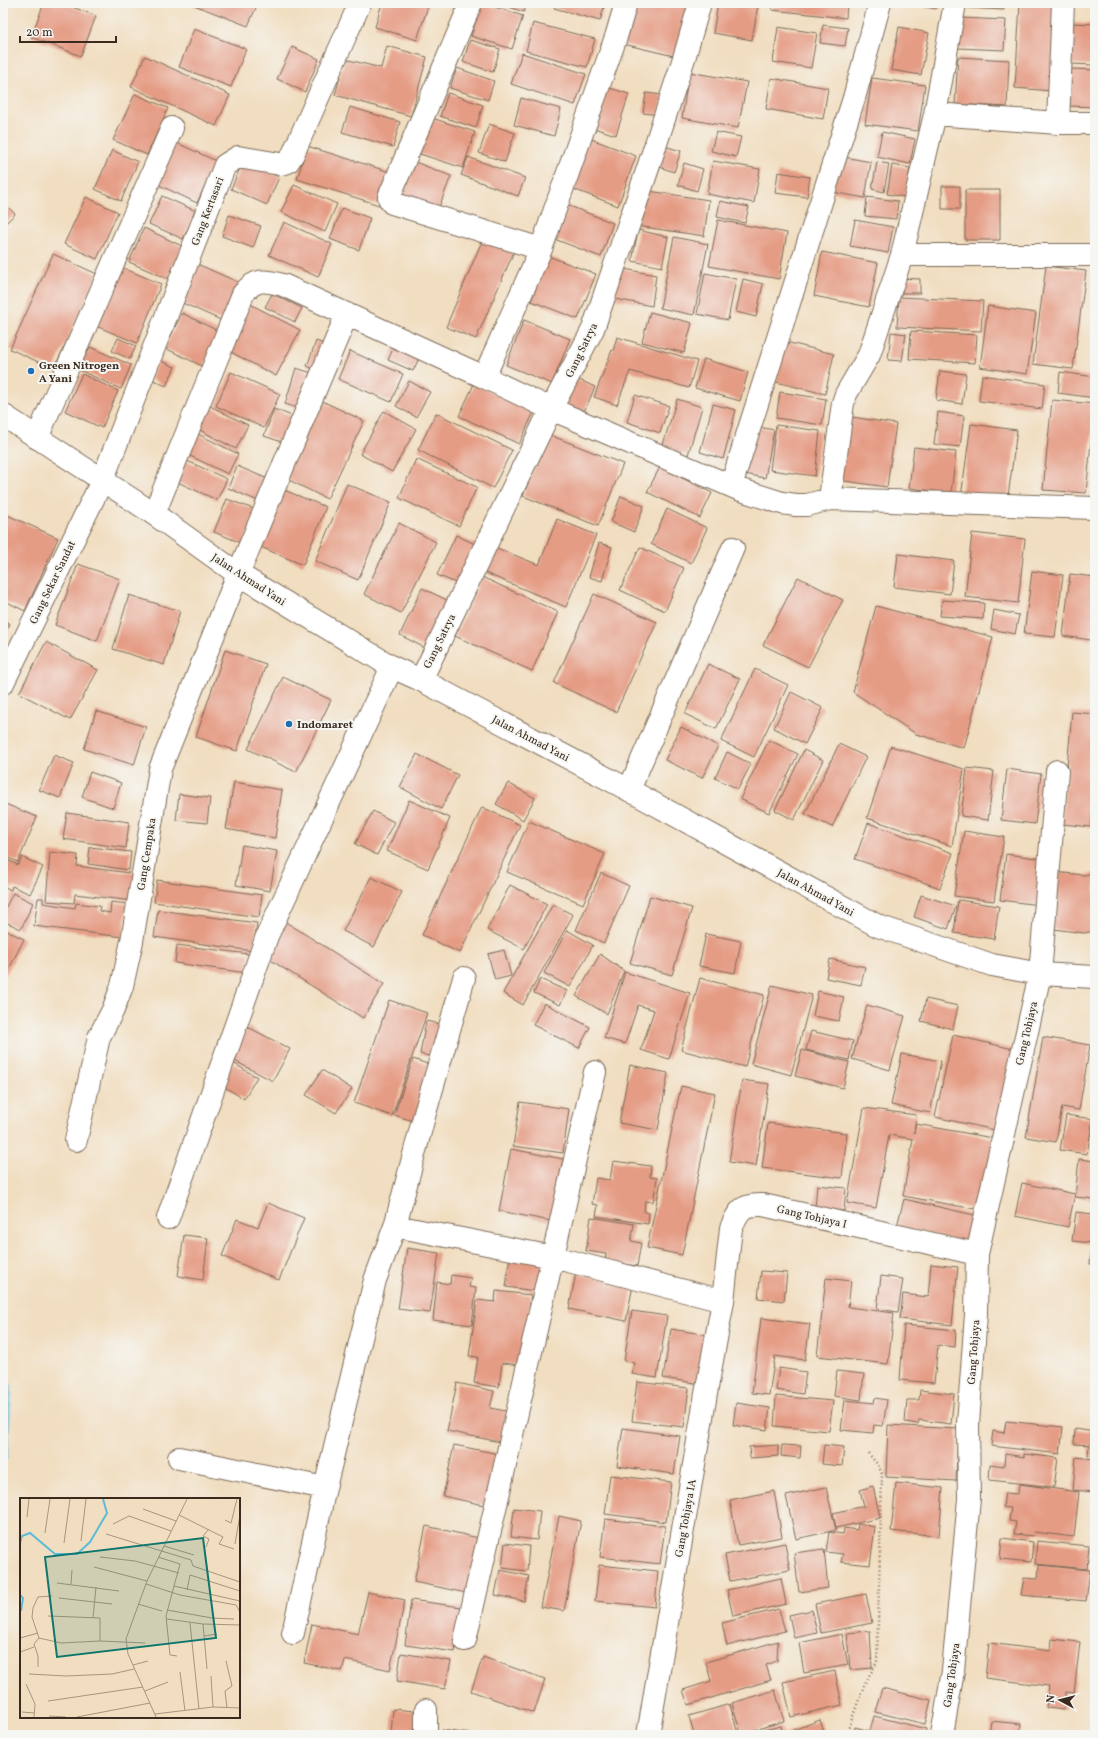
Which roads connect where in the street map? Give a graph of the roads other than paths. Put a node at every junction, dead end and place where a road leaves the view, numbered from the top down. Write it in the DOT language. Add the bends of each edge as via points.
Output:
graph roads {
  1 [pos="360,3"];
  2 [pos="471,3"];
  3 [pos="626,3"];
  4 [pos="700,3"];
  5 [pos="880,3"];
  6 [pos="955,3"];
  7 [pos="1063,3"];
  8 [pos="935,114"];
  9 [pos="1058,123"];
  10 [pos="1095,123"];
  11 [pos="172,128"];
  12 [pos="541,249"];
  13 [pos="902,255"];
  14 [pos="1095,255"];
  15 [pos="347,314"];
  16 [pos="484,377"];
  17 [pos="551,409"];
  18 [pos="3,416"];
  19 [pos="37,438"];
  20 [pos="102,481"];
  21 [pos="731,486"];
  22 [pos="830,499"];
  23 [pos="1095,508"];
  24 [pos="154,514"];
  25 [pos="733,548"];
  26 [pos="238,574"];
  27 [pos="392,667"];
  28 [pos="421,680"];
  29 [pos="3,683"];
  30 [pos="1057,771"];
  31 [pos="629,790"];
  32 [pos="1040,974"];
  33 [pos="1095,977"];
  34 [pos="464,978"];
  35 [pos="595,1072"];
  36 [pos="76,1140"];
  37 [pos="168,1218"];
  38 [pos="395,1226"];
  39 [pos="977,1254"];
  40 [pos="553,1257"];
  41 [pos="723,1301"];
  42 [pos="179,1458"];
  43 [pos="325,1488"];
  44 [pos="293,1633"];
  45 [pos="465,1640"];
  46 [pos="426,1710"];
  47 [pos="426,1735"];
  48 [pos="648,1735"];
  49 [pos="942,1735"];
  1 -- 20 [label="street, Gang Kertasari" via="288,162 280,164 238,157 225,165"];
  2 -- 12 [label="street" via="389,197 392,203"];
  3 -- 12 [label="street"];
  4 -- 17 [label="street, Gang Satrya" via="651,161 593,329"];
  5 -- 21 [label="street" via="854,98"];
  6 -- 8 [label="street"];
  7 -- 9 [label="street"];
  8 -- 9 [label="street"];
  8 -- 13 [label="street"];
  9 -- 10 [label="street"];
  11 -- 19 [label="street"];
  12 -- 16 [label="street"];
  13 -- 14 [label="street"];
  13 -- 22 [label="street" via="869,355 843,403"];
  15 -- 16 [label="street"];
  15 -- 24 [label="street" via="273,282 257,282 249,286 243,294"];
  15 -- 26 [label="street, Gang Cempaka"];
  16 -- 17 [label="street"];
  17 -- 21 [label="street"];
  17 -- 28 [label="street, Gang Satrya"];
  18 -- 19 [label="street, Jalan Ahmad Yani"];
  19 -- 20 [label="street, Jalan Ahmad Yani"];
  20 -- 24 [label="street, Jalan Ahmad Yani"];
  20 -- 29 [label="street, Gang Sekar Sandat"];
  21 -- 22 [label="street" via="796,505"];
  22 -- 23 [label="street"];
  24 -- 26 [label="street, Jalan Ahmad Yani"];
  25 -- 31 [label="street"];
  26 -- 27 [label="street, Jalan Ahmad Yani"];
  26 -- 36 [label="street, Gang Cempaka" via="160,769 132,941 122,986 99,1037"];
  27 -- 28 [label="street, Jalan Ahmad Yani"];
  27 -- 37 [label="street" via="267,936"];
  28 -- 31 [label="street, Jalan Ahmad Yani"];
  30 -- 32 [label="street, Gang Tohjaya"];
  31 -- 32 [label="street, Jalan Ahmad Yani" via="878,926 992,965"];
  32 -- 33 [label="street, Jalan Ahmad Yani"];
  32 -- 39 [label="street, Gang Tohjaya"];
  34 -- 38 [label="street"];
  35 -- 40 [label="street"];
  38 -- 40 [label="street"];
  38 -- 43 [label="street" via="375,1280"];
  39 -- 41 [label="street, Gang Tohjaya I" via="751,1204 742,1208 731,1228"];
  39 -- 49 [label="street, Gang Tohjaya" via="976,1314 968,1424 969,1499 954,1664"];
  40 -- 41 [label="street"];
  40 -- 45 [label="street"];
  41 -- 48 [label="street, Gang Tohjaya IA"];
  42 -- 43 [label="street"];
  43 -- 44 [label="street"];
  46 -- 47 [label="street"];
}
